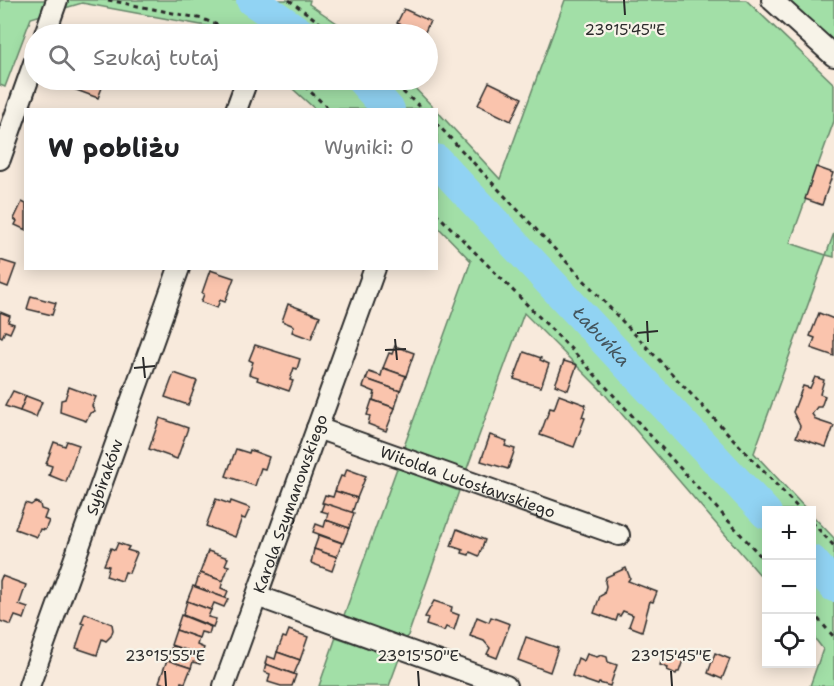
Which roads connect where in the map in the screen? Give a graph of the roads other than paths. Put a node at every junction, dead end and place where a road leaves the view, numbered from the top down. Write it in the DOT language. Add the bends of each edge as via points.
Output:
graph roads {
  1 [pos="57,0"];
  2 [pos="772,0"];
  3 [pos="49,24"];
  4 [pos="834,56"];
  5 [pos="24,90"];
  6 [pos="243,90"];
  7 [pos="237,108"];
  8 [pos="0,159"];
  9 [pos="178,270"];
  10 [pos="374,270"];
  11 [pos="317,428"];
  12 [pos="619,534"];
  13 [pos="257,596"];
  14 [pos="28,686"];
  15 [pos="224,686"];
  16 [pos="506,686"];
  1 -- 3 [label="street"];
  2 -- 4 [label="street"];
  5 -- 8 [label="street"];
  6 -- 7 [label="street"];
  9 -- 14 [label="street, Sybiraków"];
  10 -- 11 [label="street, Karola Szymanowskiego"];
  11 -- 12 [label="street, Witolda Lutosławskiego"];
  11 -- 13 [label="street, Karola Szymanowskiego"];
  13 -- 15 [label="street, Karola Szymanowskiego"];
  13 -- 16 [label="street"];
}
